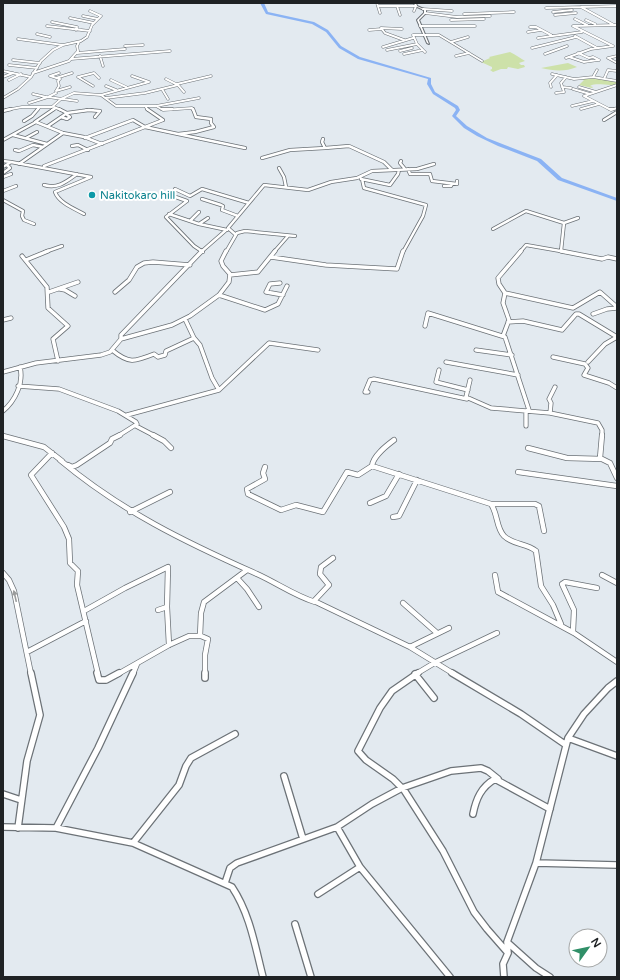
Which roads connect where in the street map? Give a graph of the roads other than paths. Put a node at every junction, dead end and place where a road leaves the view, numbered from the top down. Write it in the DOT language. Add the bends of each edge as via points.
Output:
graph roads {
  1 [pos="377,3"];
  2 [pos="389,4"];
  3 [pos="415,5"];
  4 [pos="379,6"];
  5 [pos="397,6"];
  6 [pos="617,6"];
  7 [pos="440,7"];
  8 [pos="568,7"];
  9 [pos="581,7"];
  10 [pos="546,8"];
  11 [pos="423,9"];
  12 [pos="438,10"];
  13 [pos="572,10"];
  14 [pos="90,11"];
  15 [pos="414,11"];
  16 [pos="452,11"];
  17 [pos="514,12"];
  18 [pos="553,12"];
  19 [pos="380,13"];
  20 [pos="425,13"];
  21 [pos="400,14"];
  22 [pos="555,15"];
  23 [pos="83,16"];
  24 [pos="490,16"];
  25 [pos="457,17"];
  26 [pos="70,18"];
  27 [pos="98,19"];
  28 [pos="484,19"];
  29 [pos="575,19"];
  30 [pos="586,20"];
  31 [pos="52,22"];
  32 [pos="94,23"];
  33 [pos="616,25"];
  34 [pos="47,26"];
  35 [pos="72,26"];
  36 [pos="420,26"];
  37 [pos="475,26"];
  38 [pos="588,26"];
  39 [pos="597,26"];
  40 [pos="53,27"];
  41 [pos="530,27"];
  42 [pos="66,29"];
  43 [pos="382,29"];
  44 [pos="402,29"];
  45 [pos="46,30"];
  46 [pos="76,30"];
  47 [pos="369,30"];
  48 [pos="541,30"];
  49 [pos="90,31"];
  50 [pos="582,32"];
  51 [pos="396,33"];
  52 [pos="569,33"];
  53 [pos="37,34"];
  54 [pos="388,34"];
  55 [pos="537,34"];
  56 [pos="590,34"];
  57 [pos="594,34"];
  58 [pos="424,35"];
  59 [pos="22,36"];
  60 [pos="552,36"];
  61 [pos="468,37"];
  62 [pos="576,37"];
  63 [pos="413,38"];
  64 [pos="538,38"];
  65 [pos="404,40"];
  66 [pos="45,41"];
  67 [pos="387,41"];
  68 [pos="79,42"];
  69 [pos="451,42"];
  70 [pos="558,42"];
  71 [pos="428,43"];
  72 [pos="393,44"];
  73 [pos="417,44"];
  74 [pos="63,45"];
  75 [pos="143,45"];
  76 [pos="383,46"];
  77 [pos="408,46"];
  78 [pos="125,47"];
  79 [pos="138,48"];
  80 [pos="532,48"];
  81 [pos="598,48"];
  82 [pos="617,48"];
  83 [pos="608,49"];
  84 [pos="387,50"];
  85 [pos="170,51"];
  86 [pos="400,51"];
  87 [pos="76,53"];
  88 [pos="470,53"];
  89 [pos="578,53"];
  90 [pos="126,54"];
  91 [pos="130,54"];
  92 [pos="404,54"];
  93 [pos="545,54"];
  94 [pos="100,56"];
  95 [pos="456,56"];
  96 [pos="617,56"];
  97 [pos="89,58"];
  98 [pos="127,58"];
  99 [pos="132,58"];
  100 [pos="71,59"];
  101 [pos="13,60"];
  102 [pos="90,61"];
  103 [pos="482,61"];
  104 [pos="588,62"];
  105 [pos="40,63"];
  106 [pos="617,63"];
  107 [pos="20,66"];
  108 [pos="104,66"];
  109 [pos="594,66"];
  110 [pos="5,67"];
  111 [pos="37,68"];
  112 [pos="597,70"];
  113 [pos="617,71"];
  114 [pos="33,72"];
  115 [pos="72,72"];
  116 [pos="13,73"];
  117 [pos="59,73"];
  118 [pos="21,74"];
  119 [pos="552,74"];
  120 [pos="557,75"];
  121 [pos="132,76"];
  122 [pos="211,76"];
  123 [pos="3,77"];
  124 [pos="31,77"];
  125 [pos="566,77"];
  126 [pos="593,77"];
  127 [pos="617,77"];
  128 [pos="56,78"];
  129 [pos="99,78"];
  130 [pos="166,79"];
  131 [pos="574,79"];
  132 [pos="604,79"];
  133 [pos="9,80"];
  134 [pos="111,80"];
  135 [pos="616,81"];
  136 [pos="574,83"];
  137 [pos="144,84"];
  138 [pos="178,84"];
  139 [pos="617,85"];
  140 [pos="93,86"];
  141 [pos="106,86"];
  142 [pos="70,87"];
  143 [pos="126,87"];
  144 [pos="551,87"];
  145 [pos="562,87"];
  146 [pos="579,87"];
  147 [pos="162,89"];
  148 [pos="116,90"];
  149 [pos="57,92"];
  150 [pos="150,92"];
  151 [pos="596,92"];
  152 [pos="184,93"];
  153 [pos="556,93"];
  154 [pos="33,94"];
  155 [pos="591,94"];
  156 [pos="67,95"];
  157 [pos="101,95"];
  158 [pos="48,97"];
  159 [pos="3,98"];
  160 [pos="106,98"];
  161 [pos="199,98"];
  162 [pos="61,99"];
  163 [pos="168,99"];
  164 [pos="77,101"];
  165 [pos="594,101"];
  166 [pos="29,103"];
  167 [pos="600,104"];
  168 [pos="145,106"];
  169 [pos="156,106"];
  170 [pos="572,106"];
  171 [pos="55,107"];
  172 [pos="39,108"];
  173 [pos="581,109"];
  174 [pos="617,110"];
  175 [pos="3,111"];
  176 [pos="67,114"];
  177 [pos="95,117"];
  178 [pos="604,120"];
  179 [pos="24,121"];
  180 [pos="35,122"];
  181 [pos="48,126"];
  182 [pos="145,127"];
  183 [pos="36,132"];
  184 [pos="63,133"];
  185 [pos="178,134"];
  186 [pos="12,135"];
  187 [pos="25,138"];
  188 [pos="85,138"];
  189 [pos="323,139"];
  190 [pos="3,140"];
  191 [pos="47,144"];
  192 [pos="102,144"];
  193 [pos="72,146"];
  194 [pos="43,147"];
  195 [pos="245,148"];
  196 [pos="325,148"];
  197 [pos="14,150"];
  198 [pos="88,150"];
  199 [pos="262,158"];
  200 [pos="3,161"];
  201 [pos="401,161"];
  202 [pos="11,162"];
  203 [pos="19,164"];
  204 [pos="434,164"];
  205 [pos="7,165"];
  206 [pos="43,167"];
  207 [pos="3,168"];
  208 [pos="279,168"];
  209 [pos="406,169"];
  210 [pos="8,170"];
  211 [pos="392,170"];
  212 [pos="399,170"];
  213 [pos="77,174"];
  214 [pos="3,175"];
  215 [pos="357,178"];
  216 [pos="362,179"];
  217 [pos="457,181"];
  218 [pos="452,183"];
  219 [pos="44,185"];
  220 [pos="16,186"];
  221 [pos="444,186"];
  222 [pos="286,187"];
  223 [pos="175,188"];
  224 [pos="3,191"];
  225 [pos="170,196"];
  226 [pos="202,199"];
  227 [pos="3,200"];
  228 [pos="249,203"];
  229 [pos="199,212"];
  230 [pos="84,214"];
  231 [pos="169,214"];
  232 [pos="238,216"];
  233 [pos="208,218"];
  234 [pos="578,218"];
  235 [pos="190,221"];
  236 [pos="564,223"];
  237 [pos="34,224"];
  238 [pos="199,224"];
  239 [pos="493,229"];
  240 [pos="227,230"];
  241 [pos="236,235"];
  242 [pos="288,236"];
  243 [pos="295,236"];
  244 [pos="62,246"];
  245 [pos="561,251"];
  246 [pos="203,252"];
  247 [pos="22,256"];
  248 [pos="271,257"];
  249 [pos="617,259"];
  250 [pos="26,260"];
  251 [pos="190,265"];
  252 [pos="230,275"];
  253 [pos="78,282"];
  254 [pos="280,283"];
  255 [pos="288,286"];
  256 [pos="60,289"];
  257 [pos="48,292"];
  258 [pos="114,292"];
  259 [pos="505,293"];
  260 [pos="219,295"];
  261 [pos="283,295"];
  262 [pos="75,296"];
  263 [pos="617,308"];
  264 [pos="593,314"];
  265 [pos="11,318"];
  266 [pos="185,319"];
  267 [pos="3,320"];
  268 [pos="508,322"];
  269 [pos="425,326"];
  270 [pos="503,336"];
  271 [pos="617,337"];
  272 [pos="194,338"];
  273 [pos="121,339"];
  274 [pos="112,350"];
  275 [pos="318,350"];
  276 [pos="476,350"];
  277 [pos="512,355"];
  278 [pos="553,357"];
  279 [pos="58,361"];
  280 [pos="446,362"];
  281 [pos="588,362"];
  282 [pos="20,367"];
  283 [pos="439,370"];
  284 [pos="3,372"];
  285 [pos="518,375"];
  286 [pos="470,380"];
  287 [pos="18,386"];
  288 [pos="555,387"];
  289 [pos="617,388"];
  290 [pos="218,390"];
  291 [pos="468,390"];
  292 [pos="368,392"];
  293 [pos="467,399"];
  294 [pos="529,410"];
  295 [pos="3,411"];
  296 [pos="550,413"];
  297 [pos="127,415"];
  298 [pos="136,426"];
  299 [pos="526,426"];
  300 [pos="3,436"];
  301 [pos="394,440"];
  302 [pos="171,448"];
  303 [pos="528,448"];
  304 [pos="52,453"];
  305 [pos="600,458"];
  306 [pos="60,460"];
  307 [pos="372,466"];
  308 [pos="265,467"];
  309 [pos="518,472"];
  310 [pos="399,474"];
  311 [pos="617,478"];
  312 [pos="417,480"];
  313 [pos="617,486"];
  314 [pos="170,492"];
  315 [pos="370,503"];
  316 [pos="491,504"];
  317 [pos="130,512"];
  318 [pos="393,517"];
  319 [pos="544,531"];
  320 [pos="333,558"];
  321 [pos="248,570"];
  322 [pos="3,573"];
  323 [pos="495,575"];
  324 [pos="602,575"];
  325 [pos="237,578"];
  326 [pos="617,583"];
  327 [pos="597,588"];
  328 [pos="315,602"];
  329 [pos="403,603"];
  330 [pos="166,607"];
  331 [pos="259,607"];
  332 [pos="158,610"];
  333 [pos="84,611"];
  334 [pos="86,621"];
  335 [pos="561,624"];
  336 [pos="449,628"];
  337 [pos="573,631"];
  338 [pos="437,633"];
  339 [pos="497,633"];
  340 [pos="200,636"];
  341 [pos="169,645"];
  342 [pos="410,647"];
  343 [pos="27,652"];
  344 [pos="436,662"];
  345 [pos="617,662"];
  346 [pos="137,664"];
  347 [pos="415,674"];
  348 [pos="205,678"];
  349 [pos="617,681"];
  350 [pos="434,698"];
  351 [pos="235,734"];
  352 [pos="568,738"];
  353 [pos="566,745"];
  354 [pos="617,756"];
  355 [pos="284,776"];
  356 [pos="498,779"];
  357 [pos="402,788"];
  358 [pos="3,794"];
  359 [pos="21,800"];
  360 [pos="550,809"];
  361 [pos="473,814"];
  362 [pos="3,827"];
  363 [pos="337,827"];
  364 [pos="18,828"];
  365 [pos="56,828"];
  366 [pos="303,839"];
  367 [pos="133,843"];
  368 [pos="536,862"];
  369 [pos="617,865"];
  370 [pos="360,867"];
  371 [pos="225,883"];
  372 [pos="318,894"];
  373 [pos="295,924"];
  374 [pos="507,942"];
  375 [pos="508,953"];
  376 [pos="263,977"];
  377 [pos="311,977"];
  378 [pos="450,977"];
  379 [pos="504,977"];
  380 [pos="550,977"];
  1 -- 4 [label="street"];
  2 -- 4 [label="street"];
  2 -- 5 [label="street"];
  3 -- 5 [label="street"];
  3 -- 11 [label="street"];
  3 -- 15 [label="street"];
  4 -- 19 [label="street"];
  5 -- 21 [label="street"];
  6 -- 9 [label="street"];
  7 -- 12 [label="street"];
  8 -- 9 [label="street"];
  8 -- 10 [label="street"];
  8 -- 13 [label="street"];
  9 -- 33 [label="street"];
  11 -- 12 [label="street"];
  11 -- 20 [label="street"];
  12 -- 16 [label="street"];
  13 -- 18 [label="street"];
  13 -- 22 [label="street" via="576,13"];
  14 -- 27 [label="street" via="101,16"];
  17 -- 25 [label="street" via="463,14"];
  20 -- 25 [label="street"];
  20 -- 36 [label="street" via="418,18"];
  23 -- 27 [label="street"];
  24 -- 25 [label="street"];
  25 -- 28 [label="street" via="451,20"];
  26 -- 32 [label="street"];
  27 -- 32 [label="street"];
  29 -- 38 [label="street"];
  30 -- 39 [label="street"];
  31 -- 35 [label="street"];
  32 -- 49 [label="street"];
  33 -- 39 [label="street"];
  34 -- 40 [label="street"];
  35 -- 42 [label="street"];
  35 -- 46 [label="street" via="77,27"];
  36 -- 37 [label="street"];
  36 -- 58 [label="street"];
  38 -- 39 [label="street"];
  38 -- 50 [label="street" via="573,26"];
  40 -- 42 [label="street"];
  40 -- 45 [label="street"];
  41 -- 48 [label="street"];
  42 -- 46 [label="street"];
  43 -- 44 [label="street"];
  43 -- 47 [label="street"];
  43 -- 54 [label="street"];
  46 -- 49 [label="street"];
  48 -- 55 [label="street" via="532,32"];
  48 -- 60 [label="street"];
  49 -- 68 [label="street" via="87,37"];
  50 -- 52 [label="street"];
  50 -- 56 [label="street"];
  51 -- 54 [label="street"];
  52 -- 60 [label="street"];
  52 -- 62 [label="street"];
  53 -- 66 [label="street" via="50,36"];
  54 -- 65 [label="street"];
  56 -- 57 [label="street"];
  56 -- 81 [label="street" via="613,46"];
  58 -- 63 [label="street" via="412,35"];
  58 -- 69 [label="street" via="439,35"];
  58 -- 71 [label="street"];
  59 -- 66 [label="street" via="18,39"];
  60 -- 64 [label="street"];
  61 -- 69 [label="street"];
  62 -- 70 [label="street"];
  62 -- 81 [label="street"];
  63 -- 65 [label="street"];
  63 -- 73 [label="street"];
  65 -- 72 [label="street"];
  66 -- 74 [label="street"];
  67 -- 72 [label="street"];
  68 -- 74 [label="street"];
  68 -- 87 [label="street"];
  69 -- 88 [label="street"];
  70 -- 80 [label="street"];
  70 -- 93 [label="street" via="567,46"];
  72 -- 76 [label="street"];
  73 -- 77 [label="street"];
  73 -- 92 [label="street" via="424,51"];
  74 -- 105 [label="street" via="53,50"];
  75 -- 78 [label="street"];
  77 -- 84 [label="street"];
  77 -- 86 [label="street" via="412,48"];
  78 -- 79 [label="street"];
  78 -- 87 [label="street"];
  78 -- 90 [label="street"];
  81 -- 89 [label="street"];
  82 -- 83 [label="street"];
  85 -- 91 [label="street"];
  87 -- 100 [label="street"];
  88 -- 95 [label="street"];
  88 -- 103 [label="street"];
  89 -- 104 [label="street" via="568,58"];
  89 -- 104 [label="street" via="599,60"];
  90 -- 91 [label="street"];
  90 -- 94 [label="street"];
  90 -- 98 [label="street"];
  91 -- 99 [label="street"];
  94 -- 97 [label="street"];
  94 -- 108 [label="street"];
  96 -- 106 [label="street" via="608,58"];
  97 -- 100 [label="street"];
  97 -- 102 [label="street"];
  100 -- 114 [label="street"];
  101 -- 105 [label="street"];
  104 -- 109 [label="street"];
  105 -- 111 [label="street"];
  107 -- 110 [label="street"];
  107 -- 110 [label="street"];
  107 -- 111 [label="street"];
  110 -- 116 [label="street"];
  111 -- 114 [label="street"];
  112 -- 126 [label="street"];
  113 -- 132 [label="street" via="608,70"];
  114 -- 124 [label="street"];
  115 -- 128 [label="street"];
  116 -- 118 [label="street"];
  116 -- 123 [label="street"];
  117 -- 128 [label="street" via="50,76"];
  118 -- 124 [label="street"];
  118 -- 133 [label="street"];
  119 -- 120 [label="street"];
  120 -- 125 [label="street"];
  120 -- 144 [label="street" via="550,83"];
  121 -- 137 [label="street" via="149,82"];
  122 -- 138 [label="street"];
  124 -- 159 [label="street"];
  125 -- 131 [label="street"];
  125 -- 145 [label="street" via="561,83"];
  126 -- 131 [label="street"];
  126 -- 132 [label="street"];
  127 -- 135 [label="street"];
  128 -- 149 [label="street" via="60,79"];
  129 -- 140 [label="street" via="94,73 78,78"];
  130 -- 138 [label="street"];
  131 -- 136 [label="street"];
  132 -- 135 [label="street"];
  134 -- 143 [label="street"];
  137 -- 143 [label="street"];
  137 -- 150 [label="street"];
  138 -- 147 [label="street"];
  138 -- 152 [label="street"];
  139 -- 151 [label="street"];
  141 -- 148 [label="street"];
  142 -- 149 [label="street"];
  143 -- 148 [label="street"];
  145 -- 153 [label="street" via="564,92"];
  145 -- 155 [label="street"];
  146 -- 151 [label="street"];
  147 -- 150 [label="street"];
  147 -- 163 [label="street"];
  148 -- 157 [label="street"];
  149 -- 156 [label="street"];
  149 -- 158 [label="street"];
  150 -- 160 [label="street"];
  151 -- 155 [label="street"];
  154 -- 158 [label="street"];
  155 -- 165 [label="street" via="584,96"];
  156 -- 157 [label="street"];
  156 -- 162 [label="street"];
  157 -- 160 [label="street"];
  158 -- 162 [label="street"];
  158 -- 166 [label="street"];
  160 -- 168 [label="street" via="116,106"];
  161 -- 169 [label="street"];
  162 -- 164 [label="street"];
  162 -- 171 [label="street"];
  165 -- 167 [label="street"];
  165 -- 170 [label="street"];
  167 -- 173 [label="street"];
  167 -- 174 [label="street"];
  168 -- 169 [label="street"];
  168 -- 182 [label="street" via="163,120"];
  169 -- 185 [label="street" via="163,110 192,108 196,117 212,119 214,127"];
  171 -- 172 [label="street"];
  171 -- 176 [label="street"];
  171 -- 180 [label="street"];
  172 -- 175 [label="street" via="22,107"];
  172 -- 179 [label="street"];
  174 -- 178 [label="street"];
  176 -- 177 [label="street" via="88,110 100,111"];
  176 -- 181 [label="street" via="69,118 61,118"];
  180 -- 181 [label="street"];
  180 -- 186 [label="street"];
  181 -- 184 [label="street"];
  182 -- 185 [label="street"];
  182 -- 188 [label="street" via="132,120"];
  182 -- 192 [label="street"];
  183 -- 187 [label="street"];
  184 -- 188 [label="street"];
  184 -- 191 [label="street"];
  185 -- 195 [label="street"];
  186 -- 187 [label="street"];
  186 -- 190 [label="street"];
  187 -- 191 [label="street"];
  188 -- 192 [label="street"];
  189 -- 196 [label="street"];
  191 -- 194 [label="street"];
  192 -- 198 [label="street"];
  193 -- 198 [label="street" via="78,145"];
  194 -- 197 [label="street" via="32,144 19,151"];
  194 -- 203 [label="street"];
  196 -- 199 [label="street" via="290,150"];
  196 -- 211 [label="street" via="349,146 384,162"];
  198 -- 206 [label="street"];
  200 -- 202 [label="street"];
  201 -- 209 [label="street"];
  202 -- 203 [label="street"];
  202 -- 205 [label="street"];
  203 -- 206 [label="street"];
  204 -- 209 [label="street" via="424,168"];
  205 -- 207 [label="street"];
  205 -- 210 [label="street" via="10,168"];
  206 -- 213 [label="street"];
  208 -- 222 [label="street"];
  209 -- 212 [label="street"];
  209 -- 218 [label="street" via="410,174 430,174 434,182"];
  210 -- 214 [label="street"];
  210 -- 214 [label="street" via="12,175"];
  211 -- 212 [label="street"];
  211 -- 215 [label="street" via="372,171"];
  212 -- 216 [label="street" via="390,185"];
  213 -- 219 [label="street" via="60,186"];
  213 -- 230 [label="street" via="91,177 56,191 56,195"];
  215 -- 216 [label="street"];
  215 -- 222 [label="street" via="331,182 308,190"];
  216 -- 248 [label="street" via="364,188 426,206 397,269 326,265"];
  217 -- 218 [label="street" via="457,184"];
  218 -- 221 [label="street" via="451,186"];
  220 -- 224 [label="street"];
  222 -- 228 [label="street" via="264,185"];
  223 -- 228 [label="street" via="190,196 202,189"];
  225 -- 231 [label="street" via="187,201"];
  226 -- 232 [label="street" via="221,205 222,210"];
  227 -- 237 [label="street" via="23,211 24,220"];
  228 -- 232 [label="street"];
  229 -- 235 [label="street"];
  231 -- 235 [label="street"];
  231 -- 246 [label="street" via="166,217"];
  232 -- 240 [label="street"];
  233 -- 238 [label="street"];
  234 -- 236 [label="street"];
  235 -- 238 [label="street"];
  236 -- 239 [label="street" via="526,211"];
  236 -- 245 [label="street"];
  238 -- 240 [label="street"];
  240 -- 241 [label="street"];
  240 -- 246 [label="street"];
  241 -- 242 [label="street" via="245,232"];
  241 -- 252 [label="street" via="221,262"];
  242 -- 243 [label="street"];
  242 -- 248 [label="street"];
  244 -- 250 [label="street"];
  245 -- 249 [label="street" via="602,259"];
  245 -- 259 [label="street" via="526,245 498,278"];
  246 -- 251 [label="street"];
  247 -- 250 [label="street"];
  248 -- 252 [label="street" via="258,272"];
  250 -- 257 [label="street" via="47,287"];
  251 -- 258 [label="street" via="144,263"];
  251 -- 273 [label="street"];
  252 -- 260 [label="street" via="229,282"];
  253 -- 256 [label="street"];
  254 -- 261 [label="street" via="270,284 266,292"];
  255 -- 261 [label="street"];
  256 -- 257 [label="street"];
  256 -- 262 [label="street"];
  257 -- 279 [label="street" via="48,308 68,326 53,339"];
  259 -- 263 [label="street" via="573,308 600,292"];
  259 -- 268 [label="street" via="503,303 509,317"];
  260 -- 261 [label="street" via="265,310 278,304"];
  260 -- 266 [label="street"];
  263 -- 264 [label="street"];
  265 -- 267 [label="street"];
  266 -- 272 [label="street"];
  266 -- 273 [label="street"];
  268 -- 270 [label="street"];
  268 -- 271 [label="street" via="523,321 562,330 576,314 579,314"];
  269 -- 270 [label="street" via="428,313"];
  270 -- 277 [label="street"];
  271 -- 281 [label="street" via="595,353"];
  272 -- 274 [label="street" via="158,357 154,354 135,360 123,360"];
  272 -- 290 [label="street" via="200,345"];
  273 -- 274 [label="street"];
  274 -- 279 [label="street" via="101,355"];
  275 -- 290 [label="street" via="269,343"];
  276 -- 277 [label="street"];
  277 -- 285 [label="street"];
  278 -- 289 [label="street" via="585,364 588,368 584,375"];
  279 -- 282 [label="street"];
  280 -- 285 [label="street"];
  282 -- 284 [label="street"];
  282 -- 287 [label="street"];
  283 -- 291 [label="street" via="436,382"];
  285 -- 294 [label="street"];
  286 -- 291 [label="street"];
  287 -- 295 [label="street" via="12,403"];
  287 -- 297 [label="street" via="59,389"];
  288 -- 296 [label="street" via="549,398"];
  290 -- 297 [label="street"];
  291 -- 293 [label="street"];
  292 -- 293 [label="street" via="365,392 370,380 374,379"];
  293 -- 294 [label="street" via="491,408"];
  294 -- 296 [label="street"];
  294 -- 299 [label="street" via="526,411"];
  296 -- 305 [label="street" via="599,424 602,438"];
  297 -- 298 [label="street" via="136,422"];
  298 -- 302 [label="street" via="164,441"];
  298 -- 306 [label="street" via="112,439 110,443 77,465 70,467"];
  300 -- 304 [label="street" via="38,445"];
  301 -- 307 [label="street" via="382,450"];
  303 -- 305 [label="street" via="567,458"];
  304 -- 306 [label="street"];
  304 -- 333 [label="street" via="31,475 68,536 70,563 78,572 77,585"];
  305 -- 311 [label="street" via="610,463"];
  306 -- 317 [label="street" via="83,480"];
  307 -- 308 [label="street" via="358,475 347,472 323,512 296,505 281,510 248,494 248,490 265,479"];
  307 -- 310 [label="street"];
  309 -- 313 [label="street"];
  310 -- 312 [label="street"];
  310 -- 315 [label="street" via="386,496"];
  312 -- 316 [label="street"];
  312 -- 318 [label="street" via="399,516"];
  314 -- 317 [label="street"];
  316 -- 319 [label="street" via="539,506"];
  316 -- 335 [label="street" via="504,536 536,551 541,586"];
  317 -- 321 [label="street" via="179,539"];
  320 -- 328 [label="street" via="320,568 320,574 329,585 313,600"];
  321 -- 325 [label="street"];
  321 -- 328 [label="street" via="274,581 305,600"];
  343 -- 322 [label="street, one-way" via="14,591"];
  323 -- 335 [label="street" via="498,592"];
  324 -- 326 [label="street"];
  325 -- 331 [label="street"];
  325 -- 340 [label="street" via="204,602"];
  327 -- 337 [label="street" via="565,582 562,584 574,610"];
  328 -- 342 [label="street"];
  329 -- 338 [label="street"];
  330 -- 332 [label="street"];
  330 -- 333 [label="street" via="168,567"];
  330 -- 341 [label="street"];
  333 -- 334 [label="street"];
  334 -- 343 [label="street"];
  334 -- 346 [label="street" via="99,680 106,680"];
  335 -- 337 [label="street"];
  336 -- 338 [label="street"];
  337 -- 345 [label="street"];
  338 -- 342 [label="street"];
  339 -- 344 [label="street"];
  340 -- 341 [label="street" via="189,636"];
  340 -- 348 [label="street" via="209,642 205,655"];
  341 -- 346 [label="street"];
  342 -- 344 [label="street"];
  343 -- 359 [label="street" via="40,715 27,762"];
  344 -- 347 [label="street"];
  344 -- 353 [label="street"];
  346 -- 365 [label="street" via="98,748"];
  347 -- 350 [label="street"];
  347 -- 357 [label="street" via="386,698 358,751 366,761 388,774"];
  349 -- 352 [label="street" via="584,714"];
  351 -- 367 [label="street" via="191,758 179,785"];
  352 -- 353 [label="street"];
  352 -- 354 [label="street"];
  353 -- 360 [label="street"];
  355 -- 366 [label="street"];
  356 -- 357 [label="street" via="481,768 451,771"];
  356 -- 360 [label="street"];
  356 -- 361 [label="street" via="492,780 482,789"];
  357 -- 363 [label="street"];
  357 -- 375 [label="street" via="444,852 475,914"];
  358 -- 359 [label="street"];
  359 -- 364 [label="street"];
  360 -- 368 [label="street"];
  362 -- 364 [label="street"];
  363 -- 366 [label="street"];
  363 -- 370 [label="street"];
  364 -- 365 [label="street"];
  365 -- 367 [label="street"];
  366 -- 371 [label="street" via="237,863 230,868"];
  367 -- 371 [label="street"];
  368 -- 369 [label="street"];
  368 -- 374 [label="street"];
  370 -- 372 [label="street"];
  370 -- 378 [label="street"];
  371 -- 376 [label="street" via="237,894 247,918"];
  373 -- 377 [label="street"];
  374 -- 375 [label="street"];
  374 -- 380 [label="street"];
  375 -- 379 [label="street" via="503,964"];
}
